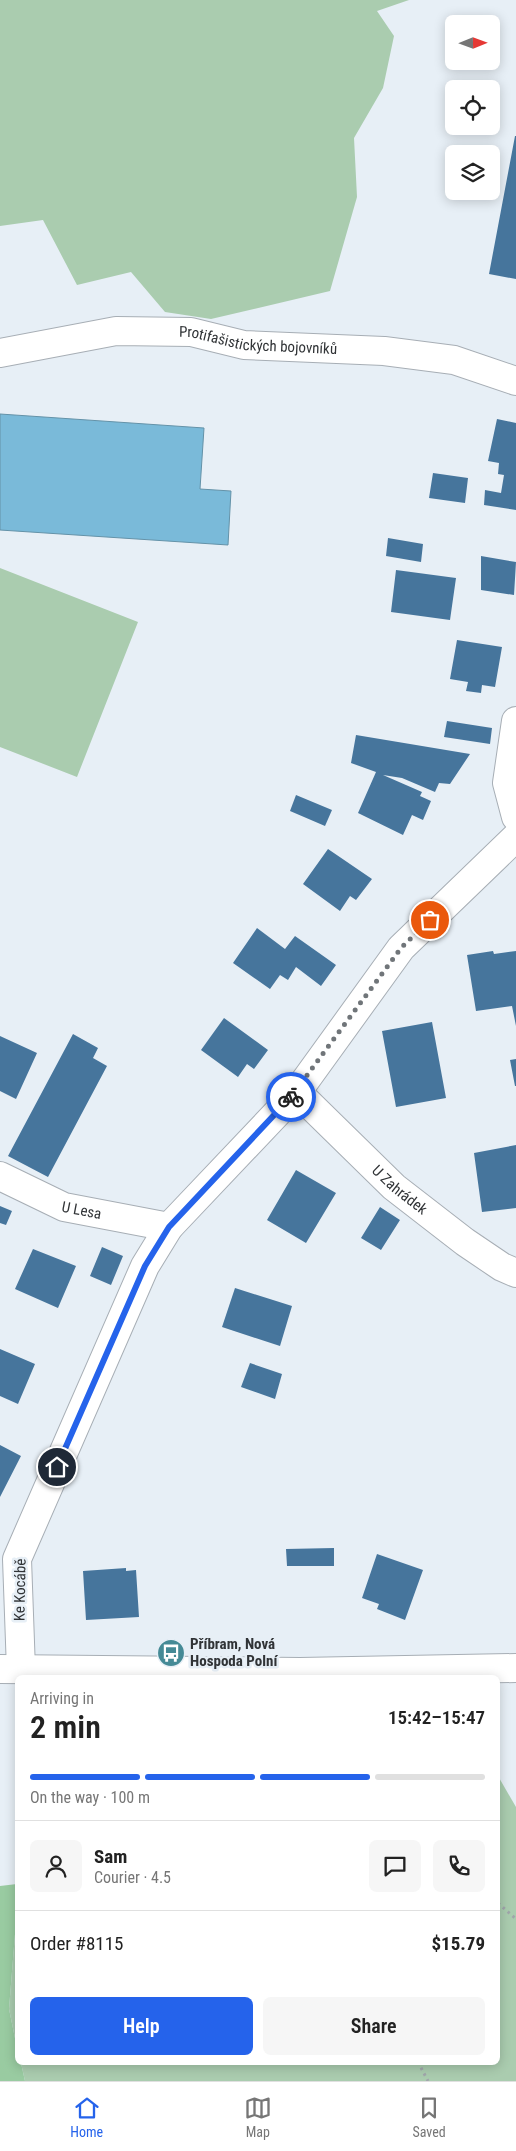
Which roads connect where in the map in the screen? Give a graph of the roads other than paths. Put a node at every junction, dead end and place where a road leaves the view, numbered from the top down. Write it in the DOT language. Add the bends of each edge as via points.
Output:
graph roads {
  1 [pos="0,353"];
  2 [pos="516,381"];
  3 [pos="516,720"];
  4 [pos="516,817"];
  5 [pos="516,837"];
  6 [pos="296,1092"];
  7 [pos="0,1176"];
  8 [pos="169,1227"];
  9 [pos="516,1273"];
  10 [pos="9,1557"];
  11 [pos="516,1668"];
  12 [pos="10,1670"];
  1 -- 2 [label="street, Protifašistických bojovníků" via="116,331 191,332 244,345 384,351 454,360"];
  3 -- 4 [label="street" via="507,783"];
  5 -- 6 [label="street, Ke Kocábě" via="401,948"];
  6 -- 8 [label="street, Ke Kocábě"];
  6 -- 9 [label="street, U Zahrádek" via="394,1188 465,1242"];
  7 -- 8 [label="street, U Lesa" via="64,1206"];
  8 -- 10 [label="street, Ke Kocábě" via="145,1266"];
  10 -- 12 [label="street, Ke Kocábě"];
  11 -- 12 [label="street" via="300,1672"];
}
